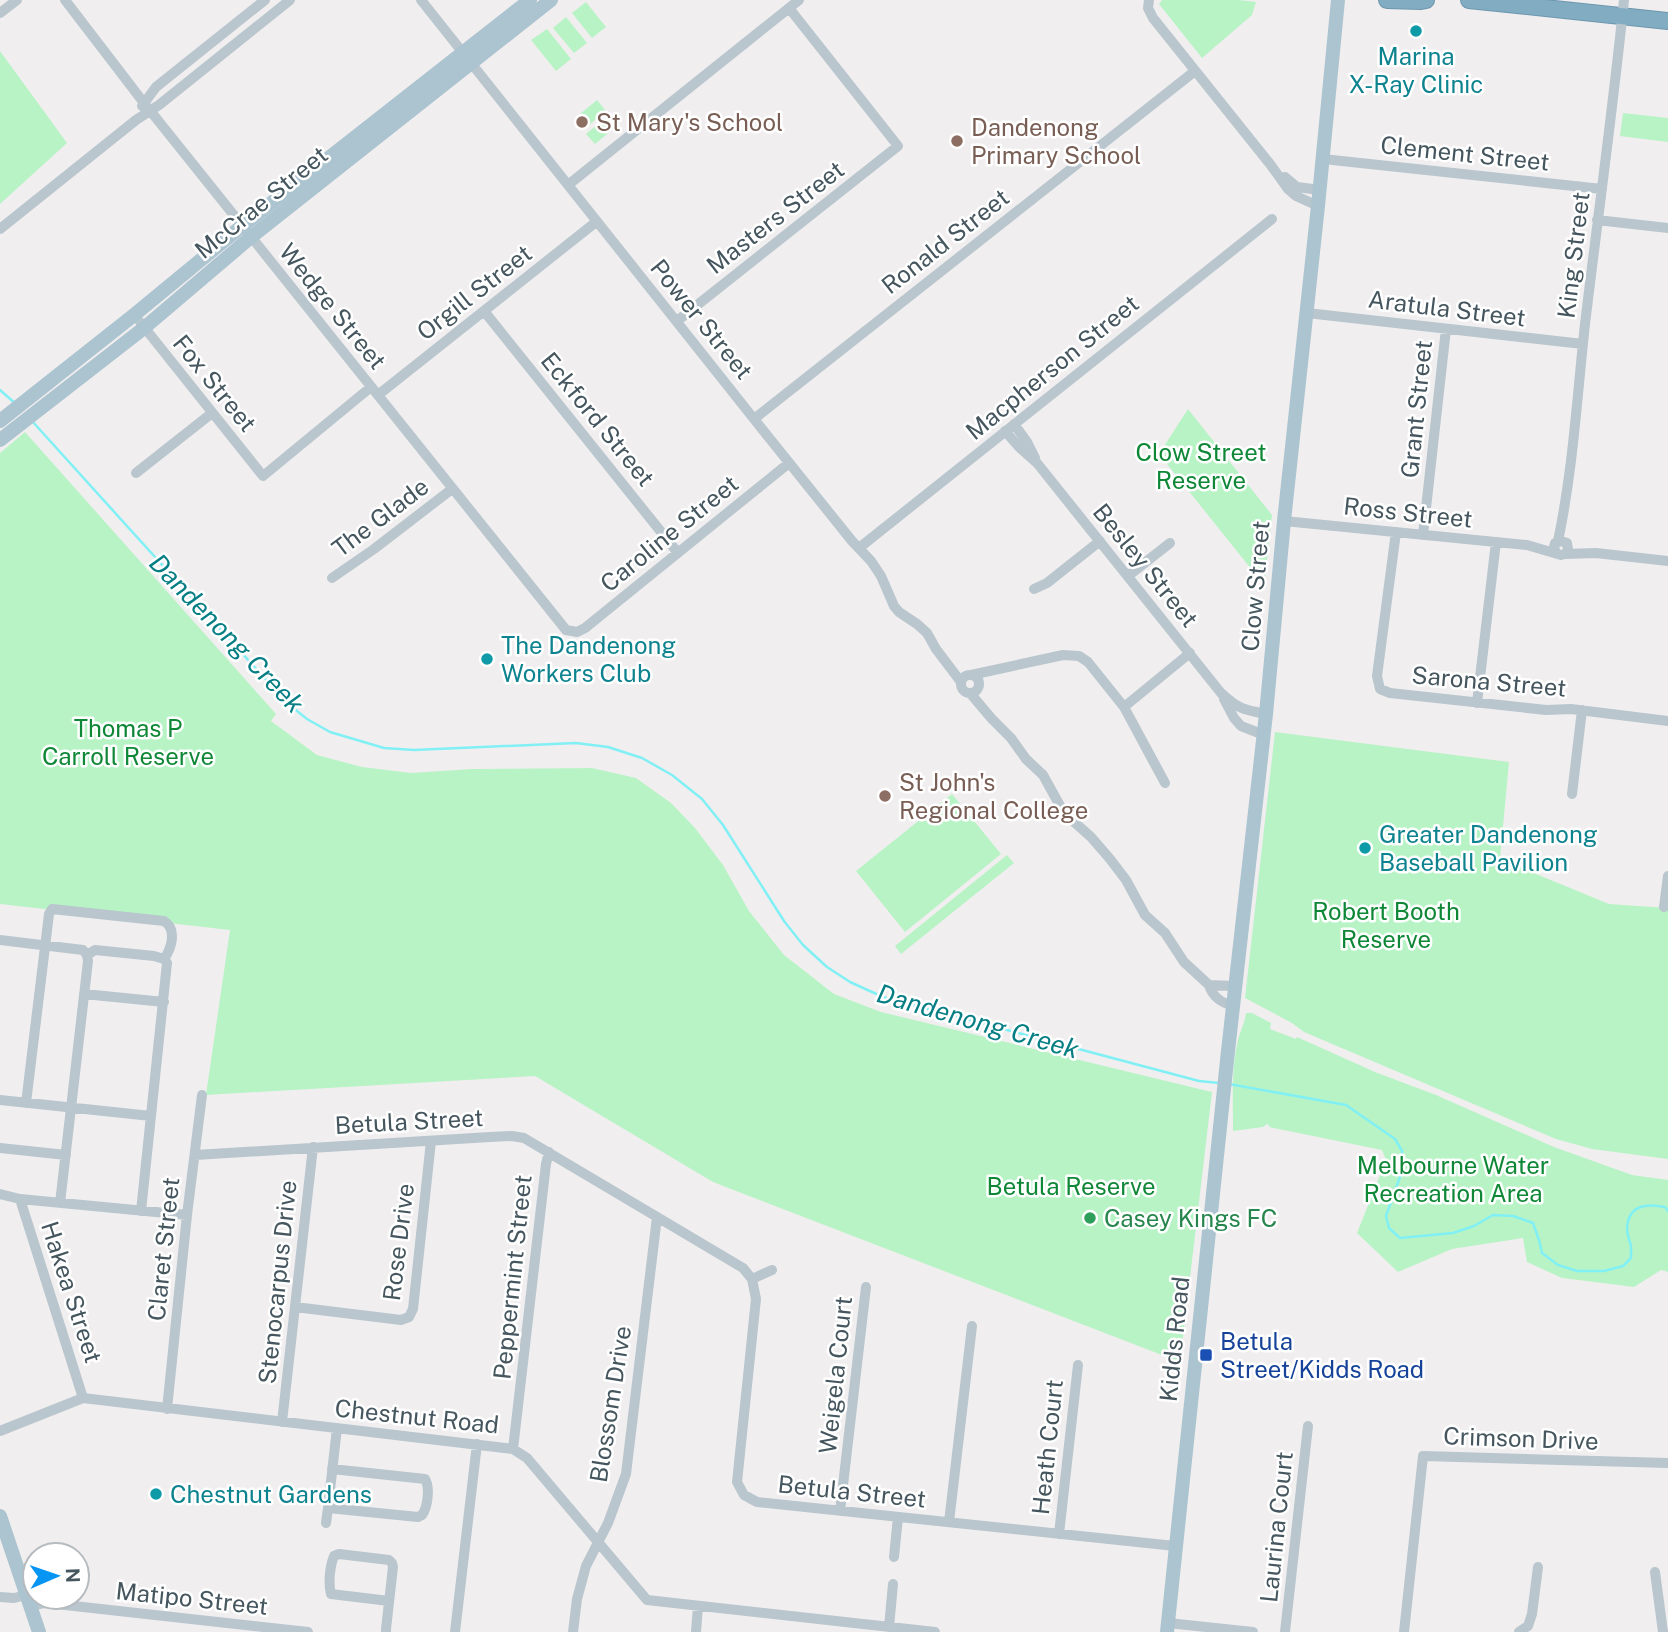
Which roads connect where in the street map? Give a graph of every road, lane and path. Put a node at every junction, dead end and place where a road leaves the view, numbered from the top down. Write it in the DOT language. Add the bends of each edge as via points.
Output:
graph roads {
  1 [pos="17,0"];
  2 [pos="65,0"];
  3 [pos="265,0"];
  4 [pos="290,0"];
  5 [pos="421,0"];
  6 [pos="530,0"];
  7 [pos="551,0"];
  8 [pos="780,0"];
  9 [pos="799,0"];
  10 [pos="1149,0"];
  11 [pos="1338,0"];
  12 [pos="1387,0"];
  13 [pos="1426,0"];
  14 [pos="1469,0"];
  15 [pos="1623,8"];
  16 [pos="788,9"];
  17 [pos="0,13"];
  18 [pos="1668,21"];
  19 [pos="467,58"];
  20 [pos="1195,71"];
  21 [pos="147,107"];
  22 [pos="1323,159"];
  23 [pos="1270,164"];
  24 [pos="568,185"];
  25 [pos="1602,189"];
  26 [pos="1320,190"];
  27 [pos="1318,206"];
  28 [pos="1272,219"];
  29 [pos="1597,220"];
  30 [pos="596,222"];
  31 [pos="1668,228"];
  32 [pos="0,229"];
  33 [pos="247,231"];
  34 [pos="484,311"];
  35 [pos="1307,313"];
  36 [pos="134,315"];
  37 [pos="677,321"];
  38 [pos="144,328"];
  39 [pos="1446,329"];
  40 [pos="1583,344"];
  41 [pos="374,391"];
  42 [pos="212,412"];
  43 [pos="754,419"];
  44 [pos="0,421"];
  45 [pos="1010,428"];
  46 [pos="4,437"];
  47 [pos="789,463"];
  48 [pos="136,473"];
  49 [pos="263,476"];
  50 [pos="452,488"];
  51 [pos="1284,521"];
  52 [pos="1396,532"];
  53 [pos="1423,535"];
  54 [pos="1100,541"];
  55 [pos="1496,542"];
  56 [pos="1170,543"];
  57 [pos="1562,546"];
  58 [pos="859,548"];
  59 [pos="678,553"];
  60 [pos="1668,561"];
  61 [pos="1128,576"];
  62 [pos="332,578"];
  63 [pos="1034,589"];
  64 [pos="573,632"];
  65 [pos="1190,653"];
  66 [pos="971,682"];
  67 [pos="1222,693"];
  68 [pos="1478,703"];
  69 [pos="1124,707"];
  70 [pos="1582,710"];
  71 [pos="1266,714"];
  72 [pos="1668,721"];
  73 [pos="1264,735"];
  74 [pos="1165,783"];
  75 [pos="1572,794"];
  76 [pos="1668,876"];
  77 [pos="1664,907"];
  78 [pos="0,940"];
  79 [pos="45,945"];
  80 [pos="87,954"];
  81 [pos="164,959"];
  82 [pos="1209,985"];
  83 [pos="1235,986"];
  84 [pos="84,994"];
  85 [pos="164,1002"];
  86 [pos="1233,1005"];
  87 [pos="1228,1051"];
  88 [pos="202,1095"];
  89 [pos="0,1100"];
  90 [pos="26,1103"];
  91 [pos="70,1107"];
  92 [pos="151,1116"];
  93 [pos="431,1141"];
  94 [pos="313,1147"];
  95 [pos="0,1148"];
  96 [pos="549,1152"];
  97 [pos="66,1155"];
  98 [pos="195,1155"];
  99 [pos="0,1194"];
  100 [pos="20,1199"];
  101 [pos="60,1203"];
  102 [pos="141,1211"];
  103 [pos="187,1215"];
  104 [pos="657,1217"];
  105 [pos="772,1270"];
  106 [pos="752,1279"];
  107 [pos="866,1287"];
  108 [pos="295,1307"];
  109 [pos="972,1326"];
  110 [pos="1078,1365"];
  111 [pos="83,1398"];
  112 [pos="167,1409"];
  113 [pos="282,1422"];
  114 [pos="1308,1426"];
  115 [pos="337,1428"];
  116 [pos="0,1432"];
  117 [pos="477,1444"];
  118 [pos="513,1448"];
  119 [pos="1668,1463"];
  120 [pos="332,1469"];
  121 [pos="328,1508"];
  122 [pos="840,1511"];
  123 [pos="0,1516"];
  124 [pos="898,1517"];
  125 [pos="949,1522"];
  126 [pos="326,1523"];
  127 [pos="1059,1534"];
  128 [pos="597,1543"];
  129 [pos="1175,1546"];
  130 [pos="894,1557"];
  131 [pos="1538,1567"];
  132 [pos="1655,1572"];
  133 [pos="21,1580"];
  134 [pos="893,1584"];
  135 [pos="0,1597"];
  136 [pos="21,1600"];
  137 [pos="389,1601"];
  138 [pos="698,1606"];
  139 [pos="91,1608"];
  140 [pos="32,1611"];
  141 [pos="889,1627"];
  142 [pos="1167,1627"];
  143 [pos="39,1632"];
  144 [pos="308,1632"];
  145 [pos="386,1632"];
  146 [pos="456,1632"];
  147 [pos="573,1632"];
  148 [pos="696,1632"];
  149 [pos="935,1632"];
  150 [pos="1253,1632"];
  151 [pos="1285,1632"];
  152 [pos="1404,1632"];
  153 [pos="1519,1632"];
  154 [pos="1663,1632"];
  1 -- 17 [label="street"];
  2 -- 21 [label="street, Wedge Street"];
  3 -- 21 [label="street" via="156,87"];
  4 -- 21 [label="street"];
  5 -- 19 [label="street, Power Street"];
  6 -- 19 [label="main road, McCrae Street"];
  7 -- 19 [label="main road, McCrae Street"];
  8 -- 16 [label="street"];
  9 -- 16 [label="street"];
  10 -- 20 [label="street" via="1151,13"];
  11 -- 22 [label="main road, Clow Street"];
  12 -- 13 [label="highway"];
  14 -- 15 [label="highway"];
  15 -- 18 [label="highway"];
  15 -- 25 [label="street, King Street"];
  16 -- 24 [label="street"];
  16 -- 37 [label="street, Masters Street" via="898,146"];
  19 -- 24 [label="street, Power Street"];
  19 -- 33 [label="main road, McCrae Street"];
  20 -- 23 [label="street"];
  20 -- 43 [label="street, Ronald Street"];
  21 -- 32 [label="street"];
  21 -- 33 [label="street, Wedge Street"];
  22 -- 25 [label="street, Clement Street"];
  22 -- 26 [label="main road, Clow Street"];
  23 -- 26 [label="street" via="1296,186"];
  23 -- 27 [label="street" via="1291,192"];
  24 -- 30 [label="street, Power Street"];
  25 -- 29 [label="street, King Street"];
  26 -- 27 [label="main road, Clow Street"];
  27 -- 35 [label="main road, Clow Street"];
  28 -- 45 [label="street, Macpherson Street"];
  29 -- 31 [label="street"];
  29 -- 40 [label="street, King Street"];
  30 -- 34 [label="street, Orgill Street"];
  30 -- 37 [label="street, Power Street"];
  33 -- 36 [label="main road, McCrae Street"];
  33 -- 38 [label="main road, McCrae Street"];
  33 -- 41 [label="street, Wedge Street"];
  34 -- 41 [label="street, Orgill Street"];
  34 -- 59 [label="street, Eckford Street"];
  35 -- 39 [label="street, Aratula Street"];
  35 -- 51 [label="main road, Clow Street"];
  36 -- 38 [label="street, Fox Street"];
  36 -- 44 [label="main road, McCrae Street"];
  37 -- 43 [label="street, Power Street"];
  38 -- 42 [label="street, Fox Street"];
  38 -- 46 [label="main road, McCrae Street"];
  39 -- 40 [label="street, Aratula Street"];
  39 -- 53 [label="street, Grant Street"];
  40 -- 57 [label="street, King Street"];
  41 -- 49 [label="street, Orgill Street"];
  41 -- 50 [label="street, Wedge Street"];
  42 -- 48 [label="street"];
  42 -- 49 [label="street, Fox Street"];
  43 -- 47 [label="street, Power Street"];
  45 -- 54 [label="street, Besley Street" via="1019,447"];
  45 -- 58 [label="street, Macpherson Street"];
  47 -- 58 [label="street, Power Street"];
  47 -- 59 [label="street, Caroline Street"];
  50 -- 62 [label="street, The Glade"];
  50 -- 64 [label="street, Wedge Street" via="562,626"];
  51 -- 52 [label="street, Ross Street"];
  51 -- 71 [label="main road, Clow Street"];
  52 -- 53 [label="street, Ross Street"];
  52 -- 68 [label="street, Sarona Street" via="1377,676 1380,689 1390,694"];
  53 -- 55 [label="street, Ross Street"];
  54 -- 61 [label="street, Besley Street"];
  54 -- 63 [label="street"];
  55 -- 57 [label="street, Ross Street"];
  55 -- 68 [label="street"];
  56 -- 61 [label="street"];
  57 -- 60 [label="street, Ross Street"];
  58 -- 66 [label="street, Power Street" via="877,569 899,612 922,628 948,663"];
  59 -- 64 [label="street, Caroline Street"];
  61 -- 65 [label="street, Besley Street"];
  65 -- 67 [label="street, Besley Street"];
  65 -- 69 [label="street"];
  66 -- 69 [label="street" via="997,670 1063,655 1079,656"];
  66 -- 82 [label="street, Power Street" via="992,719 1043,775 1064,813 1110,859 1145,915"];
  67 -- 71 [label="street, Besley Street" via="1243,710"];
  67 -- 73 [label="street, Besley Street" via="1241,726"];
  68 -- 70 [label="street, Sarona Street"];
  69 -- 74 [label="street"];
  70 -- 72 [label="street, Sarona Street"];
  70 -- 75 [label="street"];
  71 -- 73 [label="main road, Clow Street"];
  73 -- 83 [label="main road, Clow Street"];
  76 -- 77 [label="street"];
  78 -- 79 [label="street"];
  79 -- 80 [label="street"];
  79 -- 81 [label="street" via="52,909 164,921 172,930 170,952"];
  79 -- 90 [label="street"];
  80 -- 81 [label="street" via="95,950"];
  80 -- 84 [label="street"];
  81 -- 85 [label="street" via="168,969"];
  82 -- 83 [label="street"];
  82 -- 86 [label="street, Power Street" via="1225,1004"];
  83 -- 86 [label="main road, Clow Street"];
  84 -- 85 [label="street"];
  84 -- 91 [label="street"];
  85 -- 92 [label="street"];
  86 -- 87 [label="main road, Clow Street"];
  87 -- 129 [label="main road, Kidds Road"];
  88 -- 98 [label="street, Claret Street"];
  89 -- 90 [label="street"];
  90 -- 91 [label="street"];
  91 -- 92 [label="street"];
  91 -- 97 [label="street"];
  92 -- 102 [label="street"];
  93 -- 94 [label="street, Betula Street"];
  93 -- 96 [label="street, Betula Street" via="517,1136"];
  93 -- 108 [label="street, Rose Drive" via="409,1317 401,1320"];
  94 -- 98 [label="street, Betula Street"];
  94 -- 108 [label="street, Stenocarpus Drive"];
  95 -- 97 [label="street"];
  96 -- 104 [label="street, Betula Street"];
  96 -- 118 [label="street, Peppermint Street"];
  97 -- 101 [label="street"];
  98 -- 103 [label="street, Claret Street"];
  99 -- 100 [label="street"];
  100 -- 101 [label="street"];
  100 -- 111 [label="street, Hakea Street"];
  101 -- 102 [label="street"];
  102 -- 103 [label="street"];
  103 -- 112 [label="street, Claret Street"];
  104 -- 106 [label="street, Betula Street" via="743,1268"];
  104 -- 128 [label="street, Blossom Drive" via="626,1474"];
  105 -- 106 [label="street"];
  106 -- 122 [label="street, Betula Street" via="757,1299 737,1482 744,1495 757,1502"];
  107 -- 122 [label="street, Weigela Court"];
  108 -- 113 [label="street, Stenocarpus Drive"];
  109 -- 125 [label="street"];
  110 -- 127 [label="street, Heath Court"];
  111 -- 112 [label="street, Chestnut Road"];
  111 -- 116 [label="street, Chestnut Road"];
  112 -- 113 [label="street, Chestnut Road"];
  113 -- 115 [label="street, Chestnut Road"];
  114 -- 151 [label="street, Laurina Court"];
  115 -- 117 [label="street, Chestnut Road"];
  115 -- 120 [label="street"];
  117 -- 118 [label="street, Chestnut Road"];
  117 -- 146 [label="street"];
  118 -- 128 [label="street, Chestnut Road" via="527,1458"];
  119 -- 152 [label="street, Crimson Drive" via="1423,1456"];
  120 -- 121 [label="street"];
  120 -- 121 [label="street" via="425,1479 428,1486 425,1511 418,1517"];
  121 -- 126 [label="street"];
  122 -- 124 [label="street, Betula Street"];
  123 -- 133 [label="main road"];
  124 -- 125 [label="street, Betula Street"];
  124 -- 130 [label="street"];
  125 -- 127 [label="street, Betula Street"];
  127 -- 129 [label="street, Betula Street"];
  128 -- 138 [label="street, Chestnut Road" via="647,1600"];
  128 -- 147 [label="street, Blossom Drive" via="577,1599"];
  129 -- 142 [label="main road, Kidds Road"];
  131 -- 153 [label="street" via="1532,1614 1528,1626"];
  132 -- 154 [label="street"];
  134 -- 141 [label="street"];
  135 -- 136 [label="street, Matipo Street"];
  137 -- 137 [label="street" via="391,1561 334,1556 331,1594"];
  137 -- 145 [label="street"];
  138 -- 141 [label="street, Chestnut Road"];
  138 -- 148 [label="street"];
  139 -- 144 [label="street, Matipo Street"];
  140 -- 143 [label="main road"];
  141 -- 149 [label="street, Chestnut Road"];
  142 -- 150 [label="street"];
}
